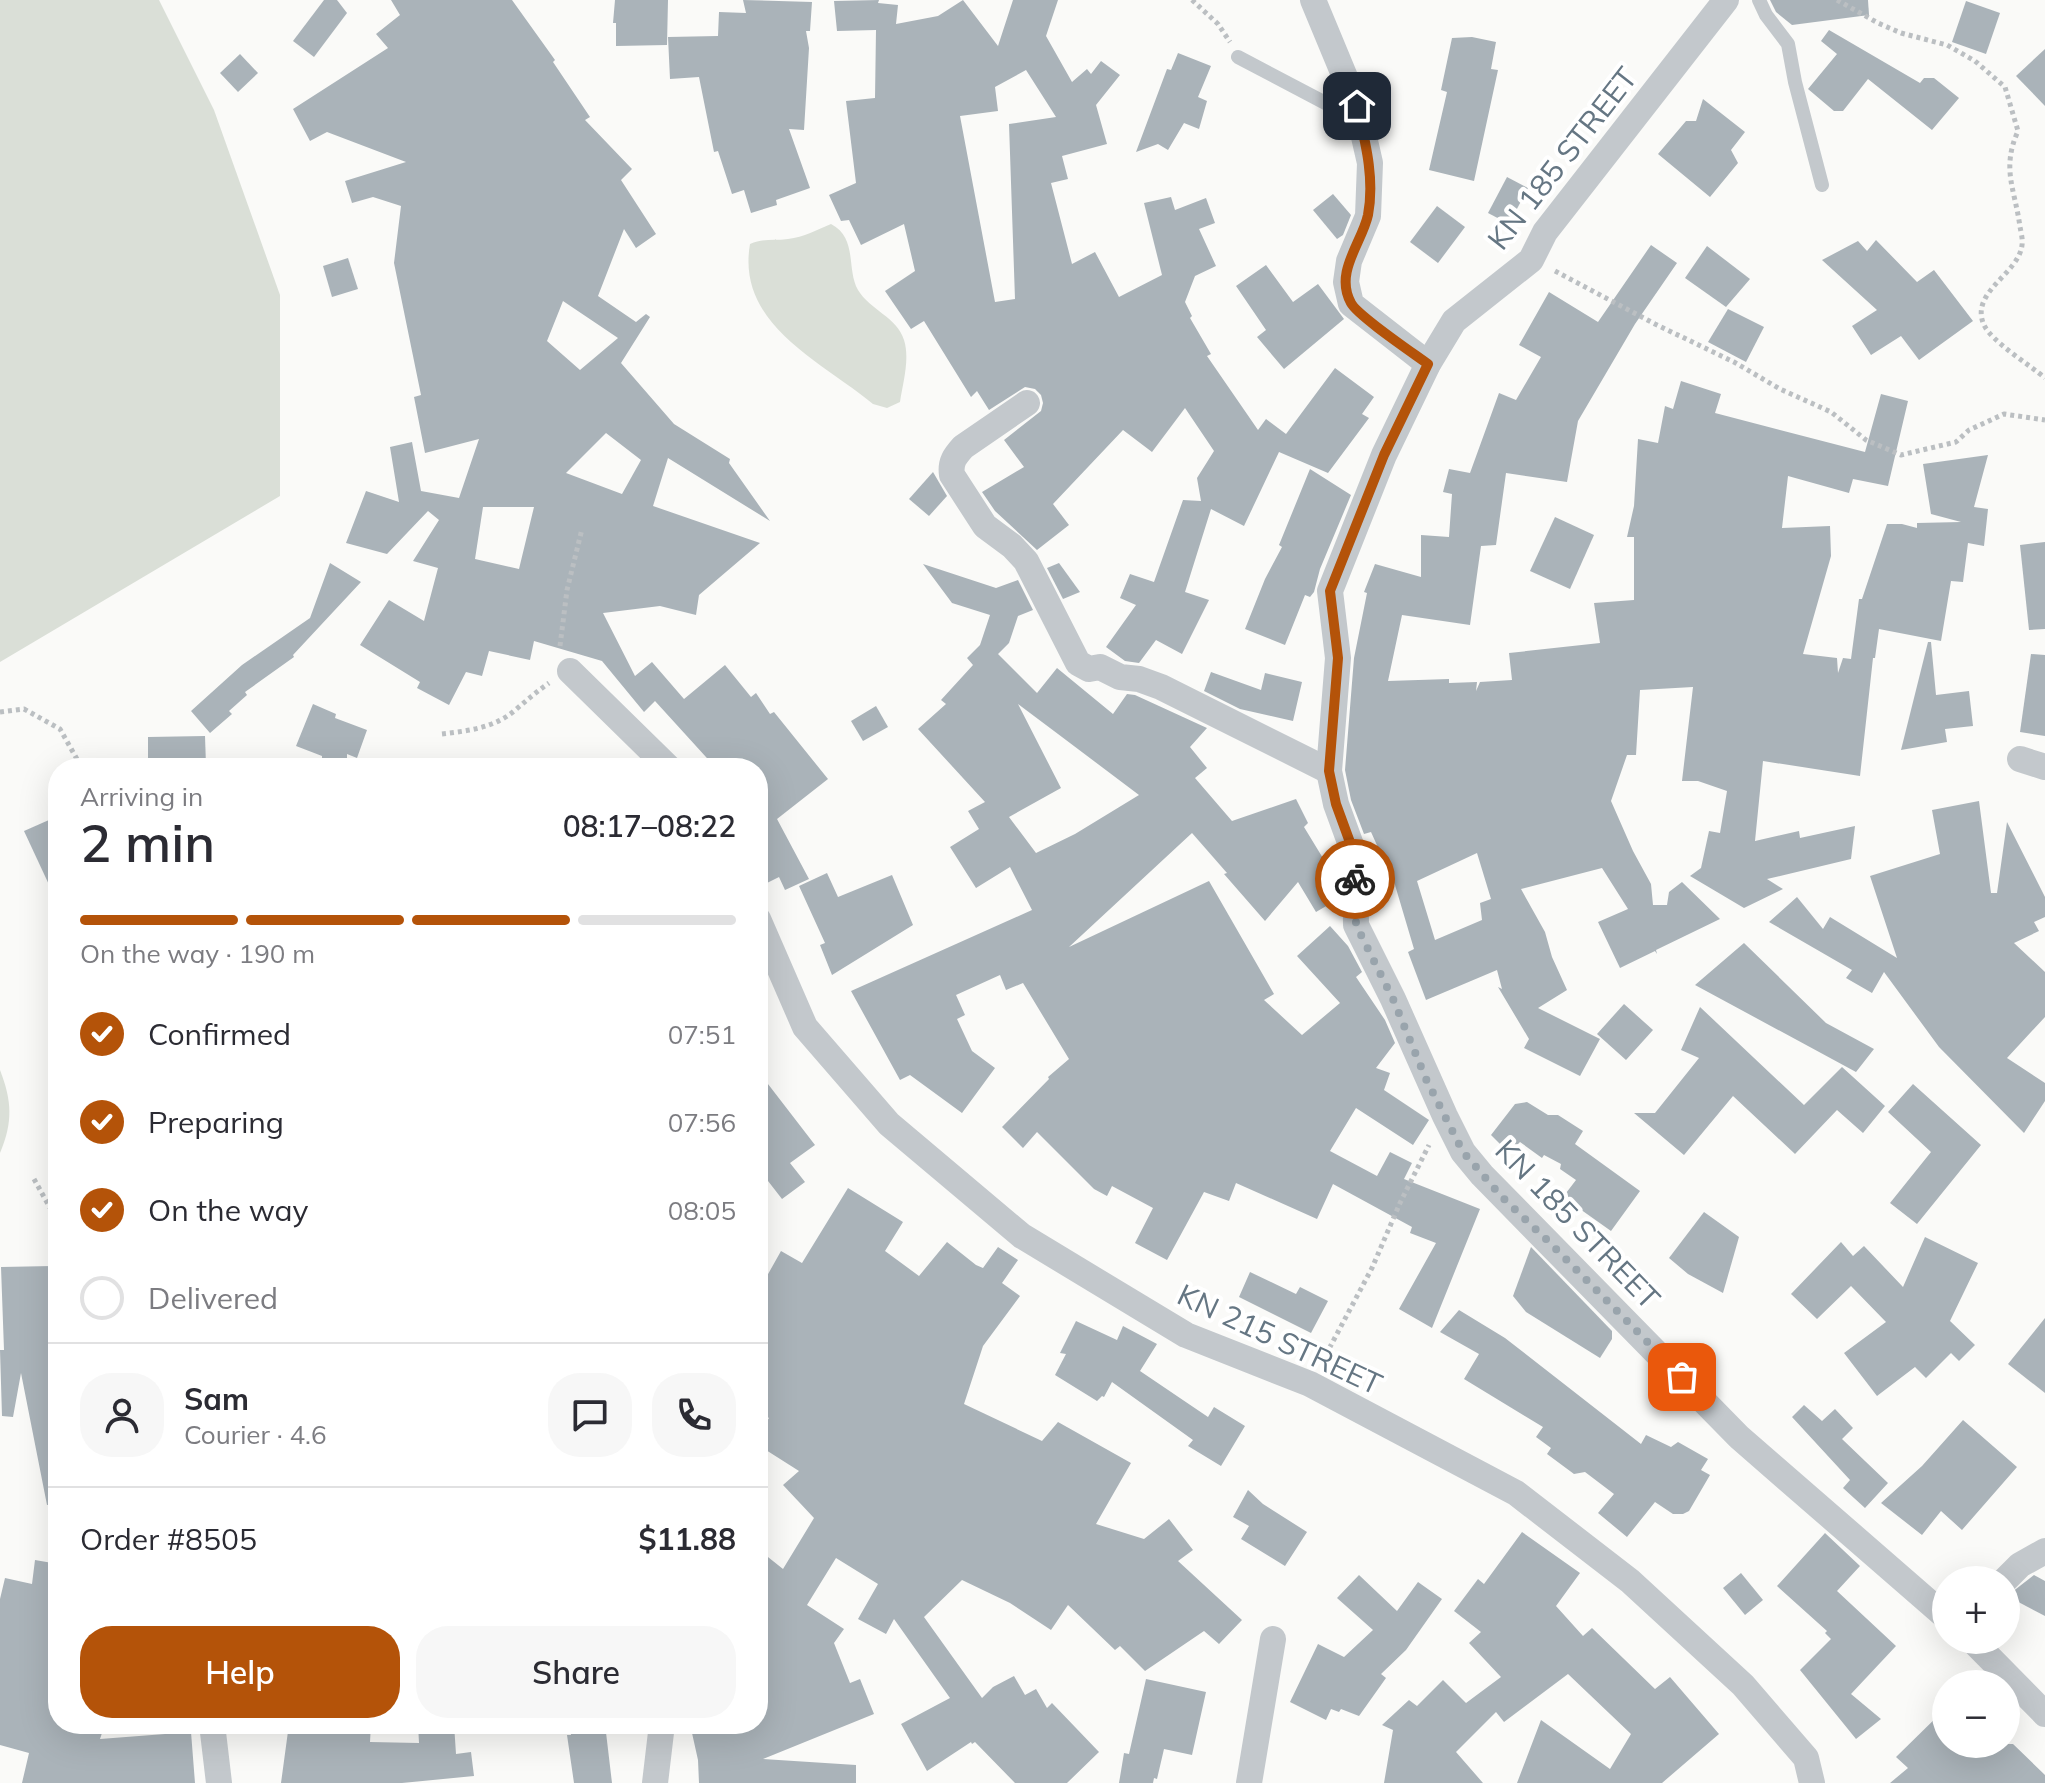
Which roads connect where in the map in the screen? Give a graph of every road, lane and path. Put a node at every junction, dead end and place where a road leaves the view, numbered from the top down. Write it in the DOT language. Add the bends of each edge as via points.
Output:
graph roads {
  1 [pos="1192,0"];
  2 [pos="1313,0"];
  3 [pos="1726,0"];
  4 [pos="1759,0"];
  5 [pos="1837,0"];
  6 [pos="1238,57"];
  7 [pos="1361,126"];
  8 [pos="1822,185"];
  9 [pos="1531,260"];
  10 [pos="1428,364"];
  11 [pos="2045,378"];
  12 [pos="1027,403"];
  13 [pos="2045,420"];
  14 [pos="582,529"];
  15 [pos="570,671"];
  16 [pos="0,712"];
  17 [pos="442,734"];
  18 [pos="76,758"];
  19 [pos="659,758"];
  20 [pos="1329,771"];
  21 [pos="768,942"];
  22 [pos="1445,1116"];
  23 [pos="34,1179"];
  24 [pos="48,1204"];
  25 [pos="1310,1384"];
  26 [pos="2045,1551"];
  27 [pos="2019,1566"];
  28 [pos="1932,1605"];
  29 [pos="1273,1639"];
  30 [pos="1986,1654"];
  31 [pos="2045,1714"];
  32 [pos="213,1734"];
  33 [pos="661,1734"];
  34 [pos="219,1783"];
  35 [pos="655,1783"];
  36 [pos="1249,1783"];
  37 [pos="1812,1783"];
  1 -- 6 [label="path" via="1218,24"];
  2 -- 7 [label="street"];
  3 -- 9 [label="street, KN 185 STREET" via="1545,232"];
  4 -- 8 [label="lane" via="1788,44"];
  5 -- 11 [label="path" via="1901,33 1947,45 2005,87 2018,131 2009,151 2023,245 1989,290 1982,309 1984,325"];
  6 -- 7 [label="lane"];
  7 -- 10 [label="street" via="1370,163 1368,216 1349,261 1351,304"];
  9 -- 10 [label="street, KN 185 STREET" via="1454,321"];
  9 -- 13 [label="path" via="1831,412 1866,440 1901,455 1956,442 2004,414"];
  10 -- 20 [label="street, KN 185 STREET" via="1384,455 1330,591 1338,658"];
  12 -- 20 [label="street" via="963,447 955,456 952,475 985,526 1026,561 1078,663 1161,687"];
  14 -- 15 [label="path" via="558,657"];
  15 -- 17 [label="path" via="494,723"];
  15 -- 19 [label="street"];
  16 -- 18 [label="path" via="24,709 60,729"];
  20 -- 22 [label="street, KN 185 STREET" via="1355,856 1356,925"];
  21 -- 25 [label="street, KN 215 STREET" via="805,1027 889,1124 1022,1236 1186,1335"];
  22 -- 25 [label="path"];
  22 -- 28 [label="street, KN 185 STREET" via="1463,1152 1502,1197 1739,1437"];
  23 -- 24 [label="path"];
  25 -- 37 [label="street, KN 215 STREET" via="1516,1493 1630,1581 1743,1685 1806,1758"];
  26 -- 27 [label="street"];
  29 -- 36 [label="street"];
  30 -- 31 [label="street"];
  32 -- 34 [label="street"];
  33 -- 35 [label="street"];
}
